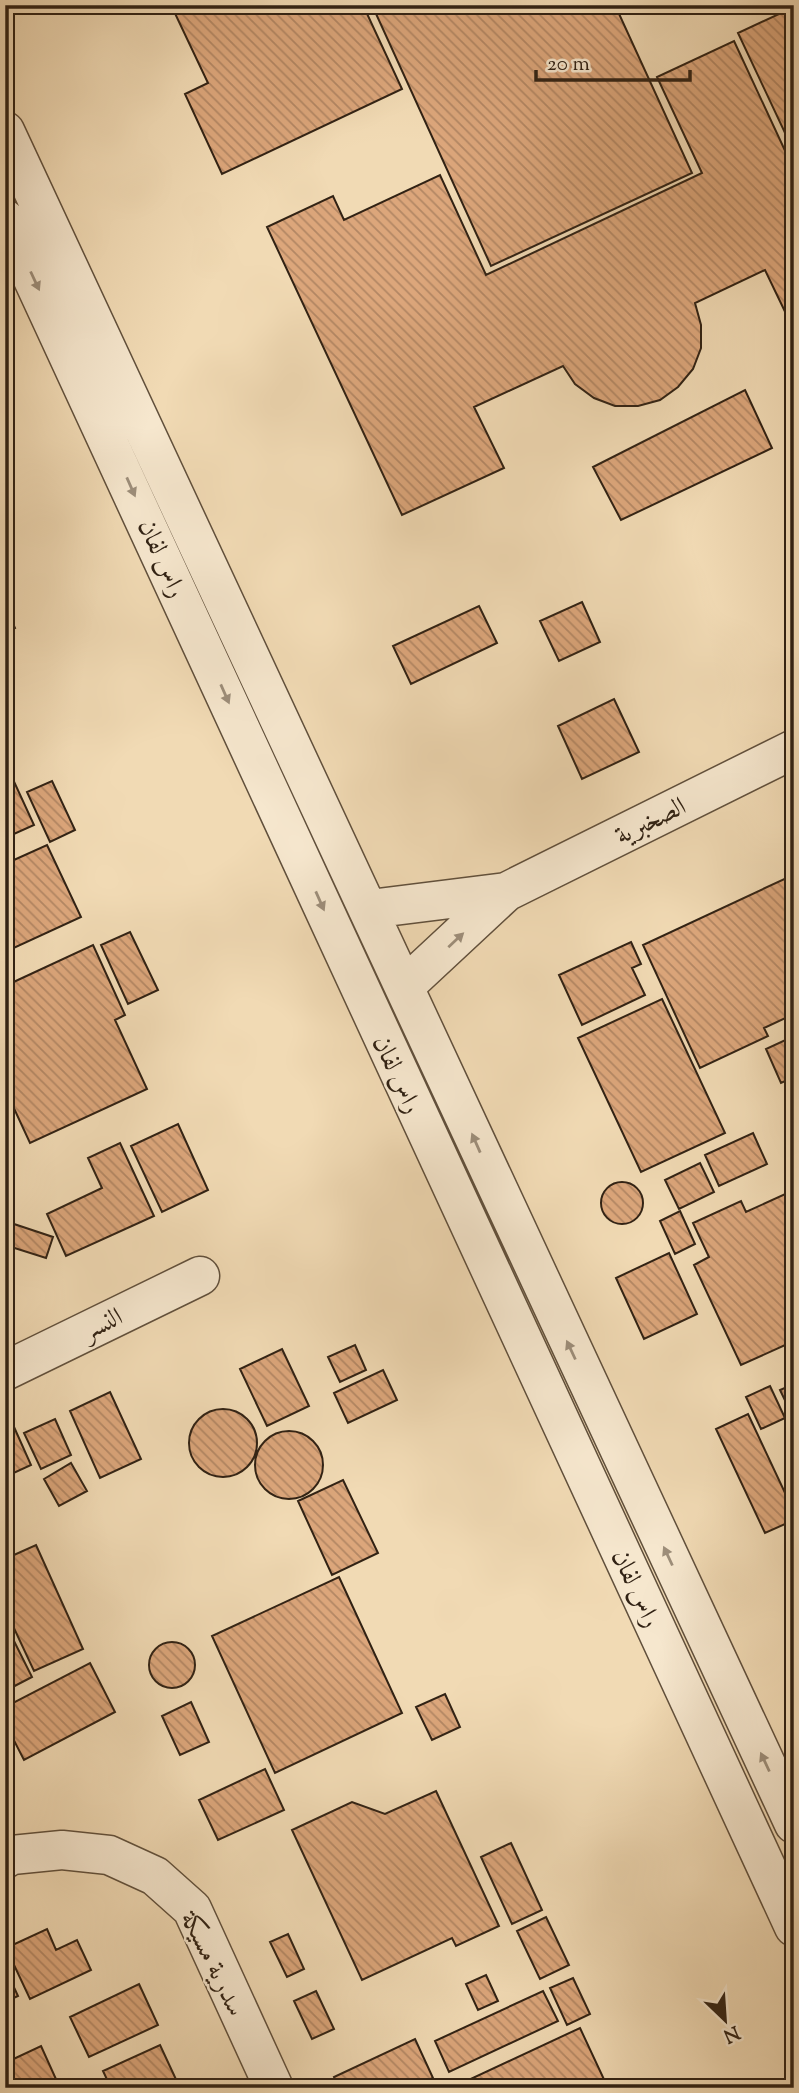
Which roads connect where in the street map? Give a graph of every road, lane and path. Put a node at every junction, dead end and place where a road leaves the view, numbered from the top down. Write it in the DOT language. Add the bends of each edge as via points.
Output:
graph roads {
  1 [pos="5,131"];
  2 [pos="5,219"];
  3 [pos="794,749"];
  4 [pos="506,892"];
  5 [pos="370,909"];
  6 [pos="405,986"];
  7 [pos="200,1276"];
  8 [pos="5,1371"];
  9 [pos="794,1824"];
  10 [pos="5,1859"];
  11 [pos="794,1927"];
  12 [pos="274,2088"];
  1 -- 5 [label="street, راس لفان"];
  2 -- 11 [label="street, راس لفان, one-way"];
  3 -- 4 [label="street, الصخبرية"];
  4 -- 5 [label="street, الصخبرية"];
  6 -- 4 [label="street, الصخبرية, one-way"];
  5 -- 6 [label="street, راس لفان"];
  9 -- 6 [label="street, راس لفان, one-way"];
  7 -- 8 [label="street, النسر"];
  10 -- 12 [label="street, سدرية مسيكة" via="62,1850 97,1853 155,1876 192,1909"];
}
